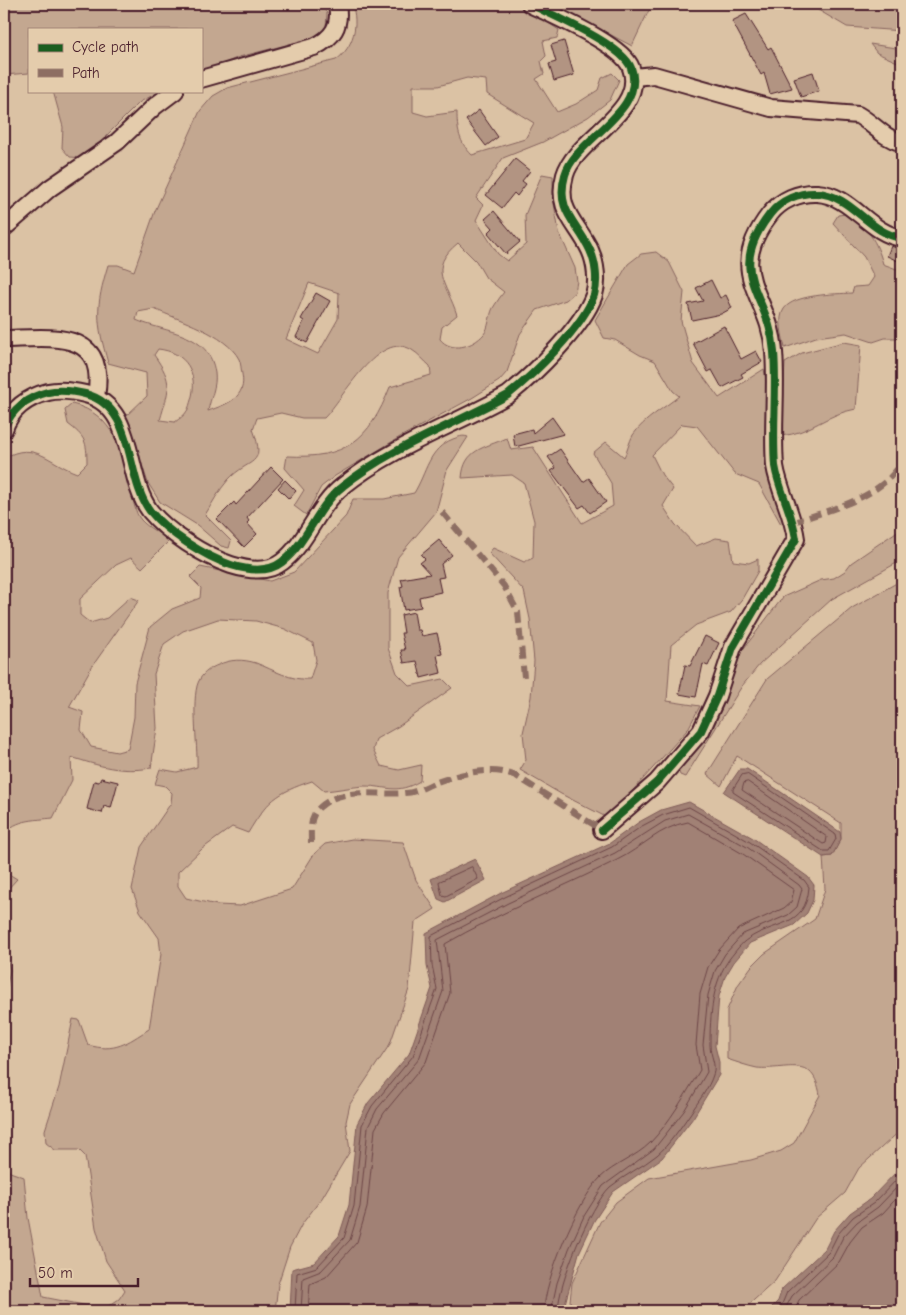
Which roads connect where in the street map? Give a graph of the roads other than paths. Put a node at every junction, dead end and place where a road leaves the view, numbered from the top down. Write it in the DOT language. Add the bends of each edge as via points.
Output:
graph roads {
  1 [pos="337,4"];
  2 [pos="530,4"];
  3 [pos="634,77"];
  4 [pos="202,79"];
  5 [pos="175,92"];
  6 [pos="902,143"];
  7 [pos="4,228"];
  8 [pos="902,238"];
  9 [pos="4,339"];
  10 [pos="96,397"];
  11 [pos="4,429"];
  12 [pos="602,830"];
  1 -- 4 [label="street" via="338,19 328,40 314,47"];
  2 -- 3 [label="street" via="614,48 631,66"];
  3 -- 6 [label="street" via="654,74 771,108 858,115 882,135"];
  3 -- 10 [label="street" via="630,96 571,162 565,174 562,199 565,211 590,251 596,279 590,303 567,336 508,395 373,465 343,485 280,564 256,569 231,564 194,547 158,519 142,496 126,438 115,416"];
  5 -- 7 [label="street" via="117,142 50,188"];
  8 -- 12 [label="street" via="876,228 857,211 831,196 804,194 792,197 773,211 752,243 748,268 771,328 774,352 775,466 796,539 733,647 717,696 701,730 657,782"];
  9 -- 10 [label="street" via="66,339 80,343 88,349 94,362 99,381"];
  10 -- 11 [label="street" via="56,390 38,395 19,406"];
}
